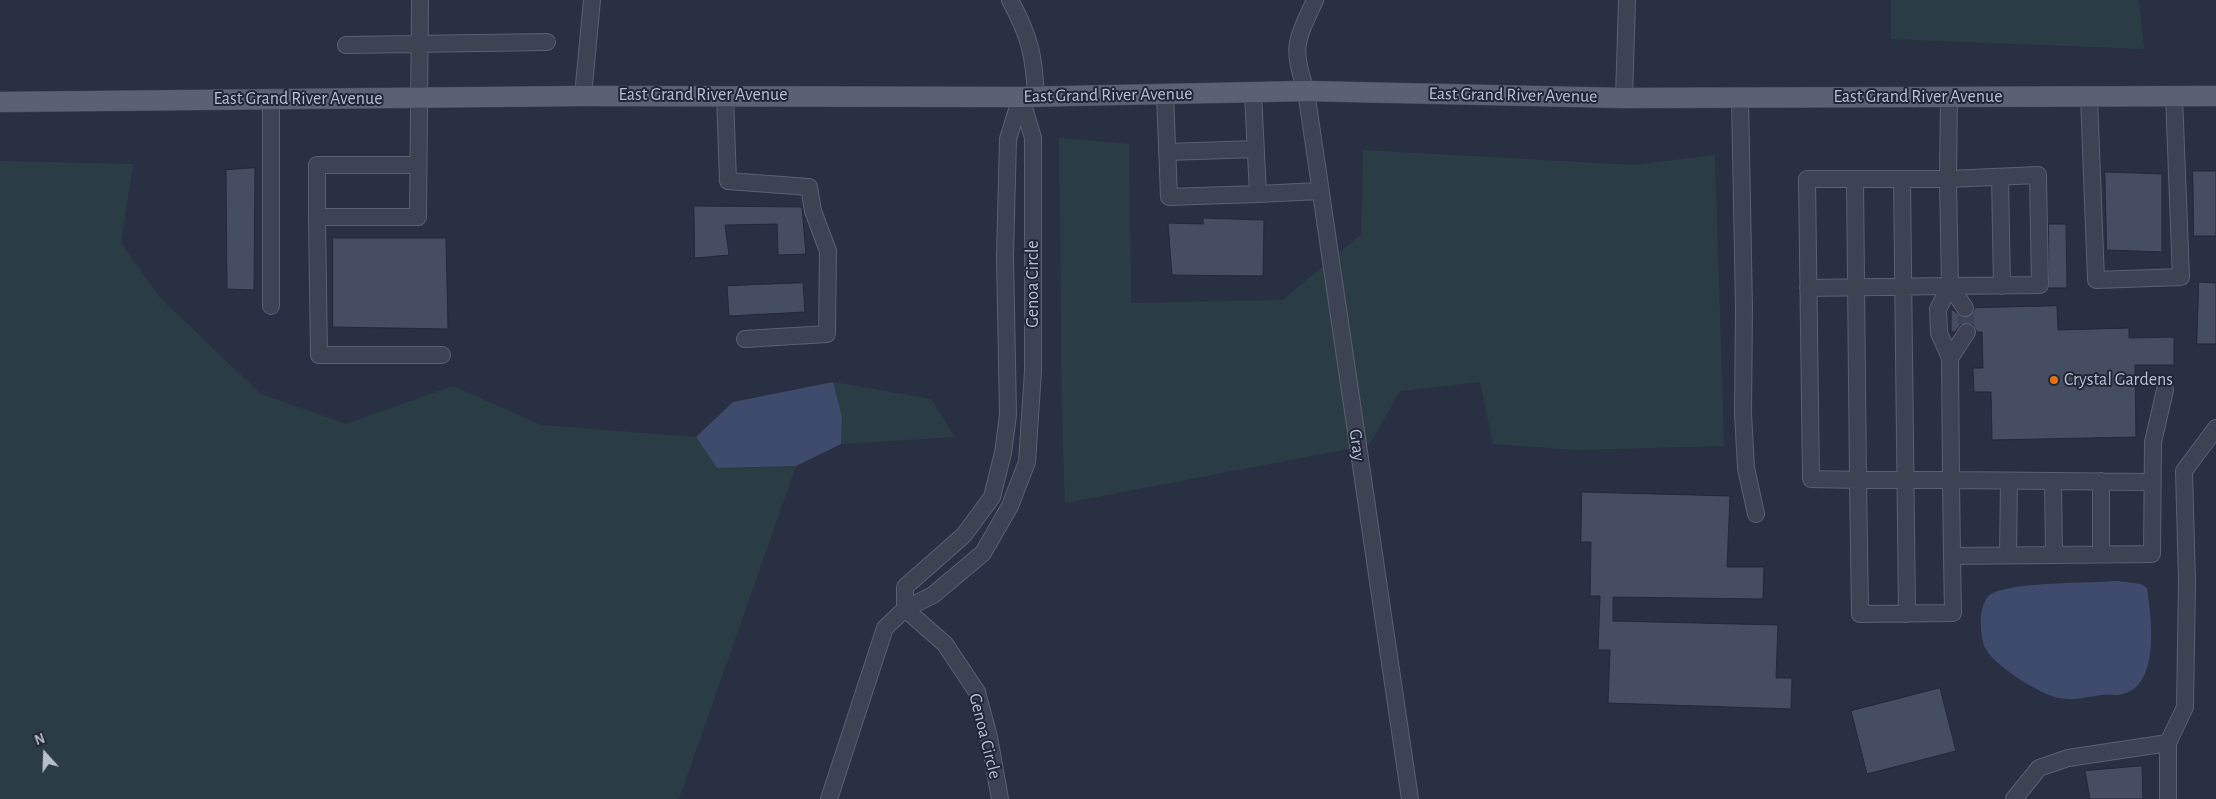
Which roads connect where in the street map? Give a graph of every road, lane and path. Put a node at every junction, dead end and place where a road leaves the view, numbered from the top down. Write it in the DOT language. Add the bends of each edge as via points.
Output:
graph roads {
  1 [pos="420,0"];
  2 [pos="592,0"];
  3 [pos="1010,0"];
  4 [pos="1315,0"];
  5 [pos="1627,0"];
  6 [pos="547,42"];
  7 [pos="420,44"];
  8 [pos="346,45"];
  9 [pos="1306,91"];
  10 [pos="1254,93"];
  11 [pos="1165,94"];
  12 [pos="725,95"];
  13 [pos="583,96"];
  14 [pos="2174,96"];
  15 [pos="2216,96"];
  16 [pos="1029,97"];
  17 [pos="1740,97"];
  18 [pos="1949,97"];
  19 [pos="2090,97"];
  20 [pos="419,98"];
  21 [pos="1624,98"];
  22 [pos="271,99"];
  23 [pos="0,102"];
  24 [pos="1256,149"];
  25 [pos="1167,152"];
  26 [pos="418,165"];
  27 [pos="2000,177"];
  28 [pos="1948,179"];
  29 [pos="1855,180"];
  30 [pos="1902,180"];
  31 [pos="1319,191"];
  32 [pos="1258,194"];
  33 [pos="1006,197"];
  34 [pos="1033,197"];
  35 [pos="317,217"];
  36 [pos="1950,286"];
  37 [pos="2002,286"];
  38 [pos="1904,287"];
  39 [pos="1808,288"];
  40 [pos="1856,288"];
  41 [pos="272,306"];
  42 [pos="1965,308"];
  43 [pos="1967,332"];
  44 [pos="745,339"];
  45 [pos="442,355"];
  46 [pos="1950,358"];
  47 [pos="1006,369"];
  48 [pos="1033,371"];
  49 [pos="2165,390"];
  50 [pos="2216,428"];
  51 [pos="1858,480"];
  52 [pos="1906,480"];
  53 [pos="1952,480"];
  54 [pos="2008,481"];
  55 [pos="2054,481"];
  56 [pos="2101,481"];
  57 [pos="2151,482"];
  58 [pos="992,497"];
  59 [pos="1010,506"];
  60 [pos="1756,514"];
  61 [pos="2101,554"];
  62 [pos="2008,555"];
  63 [pos="2054,555"];
  64 [pos="1952,556"];
  65 [pos="905,609"];
  66 [pos="1907,614"];
  67 [pos="2168,743"];
  68 [pos="829,799"];
  69 [pos="1000,799"];
  70 [pos="1410,799"];
  71 [pos="2014,799"];
  72 [pos="2168,799"];
  1 -- 7 [label="street"];
  2 -- 13 [label="street"];
  3 -- 16 [label="street" via="1031,45 1034,61"];
  4 -- 9 [label="street, Gray" via="1297,39 1296,62"];
  5 -- 21 [label="street"];
  6 -- 7 [label="street"];
  7 -- 8 [label="street"];
  7 -- 20 [label="street"];
  9 -- 10 [label="main road, East Grand River Avenue"];
  9 -- 21 [label="main road, East Grand River Avenue"];
  9 -- 31 [label="street, Gray"];
  10 -- 11 [label="main road, East Grand River Avenue"];
  10 -- 24 [label="street"];
  11 -- 16 [label="main road, East Grand River Avenue"];
  11 -- 25 [label="street"];
  12 -- 13 [label="main road, East Grand River Avenue"];
  12 -- 16 [label="main road, East Grand River Avenue"];
  12 -- 44 [label="street" via="728,181 810,187 813,211 828,251 827,334"];
  13 -- 20 [label="main road, East Grand River Avenue"];
  14 -- 15 [label="main road, East Grand River Avenue"];
  14 -- 19 [label="main road, East Grand River Avenue"];
  14 -- 19 [label="street" via="2180,277 2096,280"];
  16 -- 33 [label="street, Genoa Circle" via="1008,139"];
  16 -- 34 [label="street, Genoa Circle"];
  17 -- 18 [label="main road, East Grand River Avenue"];
  17 -- 21 [label="main road, East Grand River Avenue"];
  17 -- 60 [label="street" via="1743,413 1746,468"];
  18 -- 19 [label="main road, East Grand River Avenue"];
  18 -- 28 [label="street"];
  20 -- 22 [label="main road, East Grand River Avenue"];
  20 -- 26 [label="street"];
  22 -- 23 [label="main road, East Grand River Avenue"];
  22 -- 41 [label="street"];
  24 -- 25 [label="street"];
  24 -- 32 [label="street"];
  25 -- 32 [label="street" via="1169,197"];
  26 -- 35 [label="street" via="418,217"];
  26 -- 35 [label="street" via="317,165"];
  27 -- 28 [label="street"];
  27 -- 37 [label="street"];
  27 -- 37 [label="street" via="2038,175 2040,285"];
  28 -- 30 [label="street"];
  28 -- 36 [label="street"];
  29 -- 30 [label="street"];
  29 -- 39 [label="street" via="1807,179"];
  29 -- 40 [label="street"];
  30 -- 38 [label="street"];
  31 -- 32 [label="street"];
  31 -- 70 [label="street, Gray"];
  33 -- 34 [label="street"];
  33 -- 47 [label="street, Genoa Circle"];
  34 -- 48 [label="street, Genoa Circle"];
  35 -- 45 [label="street" via="319,355"];
  36 -- 37 [label="street"];
  36 -- 38 [label="street"];
  36 -- 42 [label="street"];
  36 -- 46 [label="street" via="1938,309 1939,333"];
  38 -- 40 [label="street"];
  38 -- 52 [label="street"];
  39 -- 40 [label="street"];
  39 -- 51 [label="street" via="1811,479"];
  40 -- 51 [label="street"];
  43 -- 46 [label="street"];
  46 -- 53 [label="street"];
  47 -- 48 [label="street"];
  47 -- 58 [label="street, Genoa Circle" via="1008,415"];
  48 -- 59 [label="street, Genoa Circle" via="1027,462"];
  49 -- 57 [label="street" via="2153,442"];
  50 -- 67 [label="street" via="2184,471 2187,581 2185,707"];
  51 -- 52 [label="street"];
  51 -- 66 [label="street" via="1860,614"];
  52 -- 53 [label="street"];
  52 -- 66 [label="street"];
  53 -- 54 [label="street"];
  53 -- 64 [label="street"];
  54 -- 55 [label="street"];
  54 -- 62 [label="street"];
  55 -- 56 [label="street"];
  55 -- 63 [label="street"];
  56 -- 57 [label="street"];
  56 -- 61 [label="street"];
  57 -- 61 [label="street" via="2152,554"];
  58 -- 59 [label="street"];
  58 -- 65 [label="street, Genoa Circle" via="964,535 905,587"];
  59 -- 65 [label="street, Genoa Circle" via="983,553 933,595"];
  61 -- 63 [label="street"];
  62 -- 63 [label="street"];
  62 -- 64 [label="street"];
  64 -- 66 [label="street" via="1953,613"];
  65 -- 68 [label="street, Genoa Circle" via="885,628"];
  65 -- 69 [label="street, Genoa Circle" via="945,644 977,692 990,737"];
  67 -- 71 [label="street" via="2068,758 2040,768"];
  67 -- 72 [label="street"];
}
